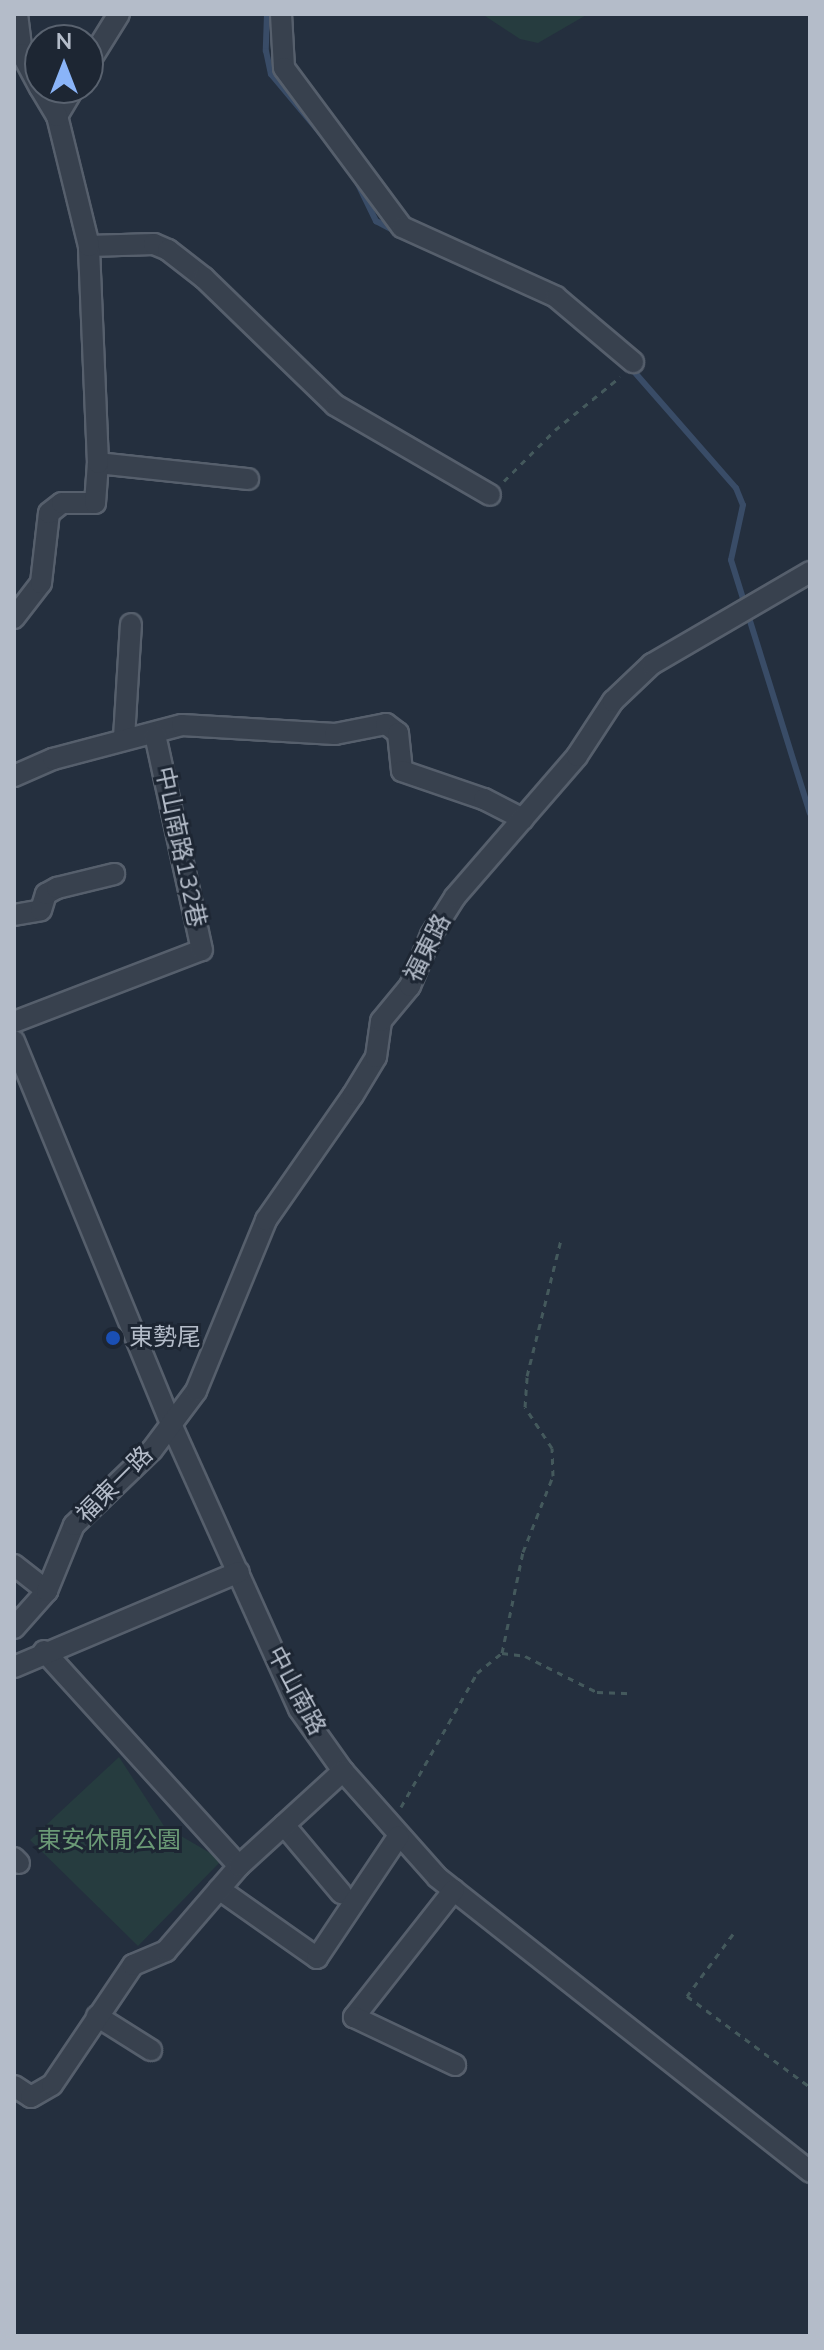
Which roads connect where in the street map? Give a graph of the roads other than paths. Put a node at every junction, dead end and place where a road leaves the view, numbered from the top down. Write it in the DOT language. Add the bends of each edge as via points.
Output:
graph roads {
  1 [pos="17,14"];
  2 [pos="119,14"];
  3 [pos="281,14"];
  4 [pos="104,38"];
  5 [pos="18,56"];
  6 [pos="50,104"];
  7 [pos="64,104"];
  8 [pos="57,116"];
  9 [pos="89,246"];
  10 [pos="633,362"];
  11 [pos="98,463"];
  12 [pos="248,479"];
  13 [pos="490,495"];
  14 [pos="810,572"];
  15 [pos="14,618"];
  16 [pos="131,624"];
  17 [pos="155,735"];
  18 [pos="124,738"];
  19 [pos="14,776"];
  20 [pos="523,819"];
  21 [pos="114,874"];
  22 [pos="14,915"];
  23 [pos="14,1022"];
  24 [pos="14,1041"];
  25 [pos="171,1424"];
  26 [pos="14,1565"];
  27 [pos="239,1572"];
  28 [pos="47,1591"];
  29 [pos="14,1628"];
  30 [pos="44,1651"];
  31 [pos="14,1667"];
  32 [pos="343,1771"];
  33 [pos="284,1825"];
  34 [pos="393,1832"];
  35 [pos="239,1866"];
  36 [pos="219,1889"];
  37 [pos="454,1890"];
  38 [pos="341,1893"];
  39 [pos="97,2016"];
  40 [pos="151,2050"];
  41 [pos="455,2065"];
  42 [pos="14,2086"];
  43 [pos="809,2168"];
  1 -- 5 [label="street"];
  2 -- 4 [label="street"];
  3 -- 10 [label="street" via="284,68 402,227 556,297"];
  6 -- 8 [label="street"];
  7 -- 8 [label="street"];
  8 -- 9 [label="street"];
  9 -- 11 [label="street"];
  9 -- 13 [label="street" via="154,244 168,250 335,405"];
  11 -- 12 [label="street"];
  11 -- 15 [label="street" via="95,503 62,503 49,513 41,583"];
  14 -- 20 [label="street, 福東路" via="652,664 613,701 577,756"];
  16 -- 18 [label="street"];
  17 -- 18 [label="street"];
  17 -- 20 [label="street" via="182,725 335,734 386,724 398,733 402,771 484,799"];
  17 -- 23 [label="street, 中山南路132巷" via="202,950"];
  18 -- 19 [label="street"];
  20 -- 25 [label="street, 福東路" via="455,897 431,935 410,986 381,1021 376,1057 266,1220 196,1391"];
  21 -- 22 [label="street" via="57,888 46,894 41,910"];
  24 -- 25 [label="street, 中山南路"];
  25 -- 27 [label="street, 中山南路"];
  25 -- 28 [label="street, 福東一路" via="152,1450 74,1525"];
  26 -- 28 [label="street"];
  27 -- 30 [label="street"];
  27 -- 32 [label="street, 中山南路" via="299,1709"];
  28 -- 29 [label="street, 福東一路"];
  30 -- 31 [label="street"];
  30 -- 35 [label="street"];
  32 -- 33 [label="street"];
  32 -- 34 [label="street, 中山南路"];
  33 -- 35 [label="street"];
  33 -- 38 [label="street"];
  34 -- 36 [label="street" via="317,1958"];
  34 -- 37 [label="street, 中山南路"];
  35 -- 36 [label="street"];
  36 -- 39 [label="street" via="166,1951 133,1965"];
  37 -- 41 [label="street" via="354,2017"];
  37 -- 43 [label="street, 中山南路"];
  39 -- 40 [label="street"];
  39 -- 42 [label="street" via="52,2085 31,2097"];
}
